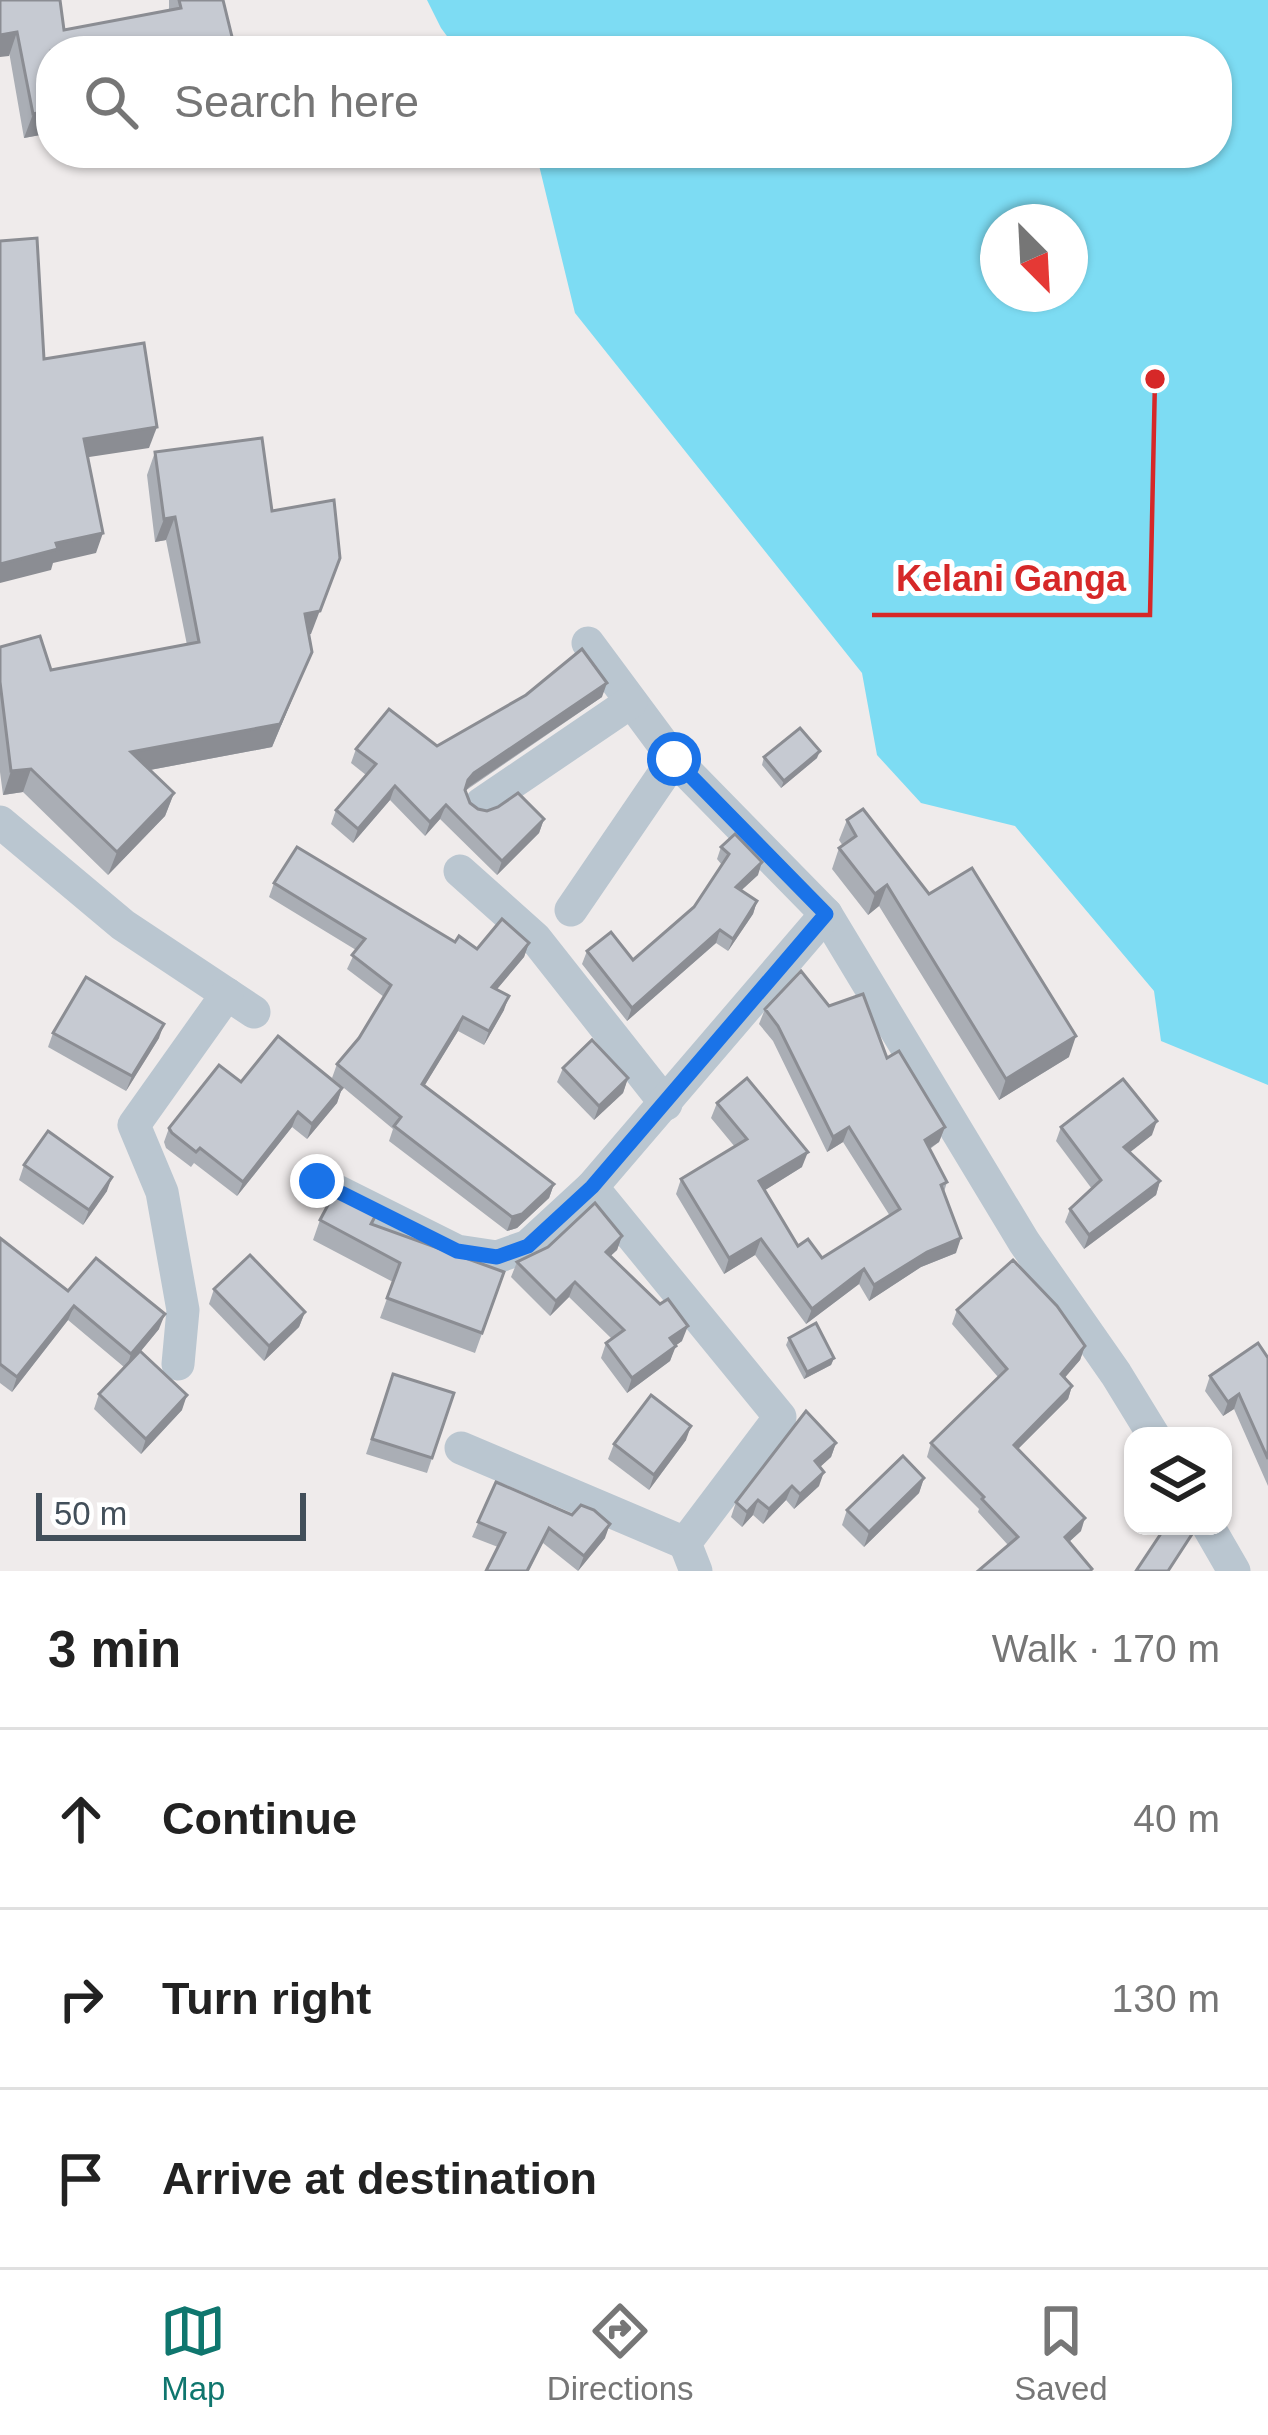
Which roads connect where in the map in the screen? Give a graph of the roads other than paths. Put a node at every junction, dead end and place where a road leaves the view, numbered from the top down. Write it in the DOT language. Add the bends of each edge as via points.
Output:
graph roads {
  1 [pos="588,643"];
  2 [pos="631,702"];
  3 [pos="674,759"];
  4 [pos="481,804"];
  5 [pos="0,822"];
  6 [pos="460,871"];
  7 [pos="571,910"];
  8 [pos="826,914"];
  9 [pos="665,1104"];
  10 [pos="317,1181"];
  11 [pos="592,1187"];
  12 [pos="178,1364"];
  13 [pos="1148,1427"];
  14 [pos="461,1448"];
  15 [pos="1213,1535"];
  16 [pos="690,1557"];
  17 [pos="1234,1571"];
  1 -- 2 [label="street"];
  2 -- 3 [label="street"];
  2 -- 4 [label="street"];
  3 -- 7 [label="street"];
  3 -- 8 [label="street"];
  5 -- 12 [label="street" via="123,926 241,1003 134,1125 162,1192 183,1310"];
  6 -- 9 [label="street" via="535,938"];
  8 -- 9 [label="street"];
  8 -- 13 [label="street" via="1024,1242"];
  9 -- 11 [label="street"];
  10 -- 11 [label="street" via="457,1251 497,1257 528,1246"];
  11 -- 16 [label="street" via="780,1417"];
  14 -- 16 [label="street"];
  15 -- 17 [label="street"];
}
